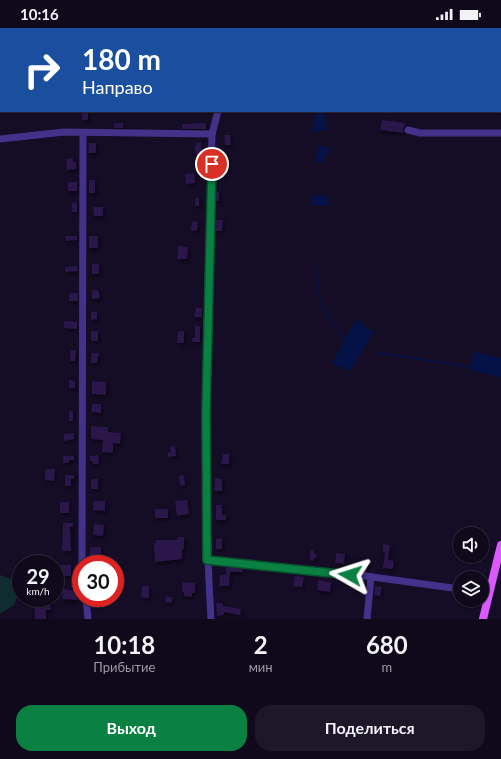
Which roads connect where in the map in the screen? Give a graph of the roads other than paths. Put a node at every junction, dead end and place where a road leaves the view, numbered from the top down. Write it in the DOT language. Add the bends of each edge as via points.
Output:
graph roads {
  1 [pos="218,112"];
  2 [pos="408,130"];
  3 [pos="501,133"];
  4 [pos="83,134"];
  5 [pos="212,134"];
  6 [pos="0,139"];
  7 [pos="501,545"];
  8 [pos="82,555"];
  9 [pos="207,560"];
  10 [pos="371,577"];
  11 [pos="489,582"];
  12 [pos="453,588"];
  13 [pos="87,607"];
  14 [pos="484,607"];
  15 [pos="88,619"];
  16 [pos="211,619"];
  17 [pos="367,619"];
  18 [pos="483,619"];
  1 -- 5 [label="street"];
  2 -- 3 [label="street" via="420,133"];
  4 -- 5 [label="street"];
  4 -- 6 [label="street" via="64,132"];
  4 -- 8 [label="street"];
  5 -- 9 [label="street" via="206,412"];
  7 -- 11 [label="main road"];
  9 -- 10 [label="street"];
  9 -- 16 [label="street"];
  10 -- 12 [label="street"];
  10 -- 17 [label="street"];
  13 -- 15 [label="street"];
  14 -- 18 [label="main road"];
}
